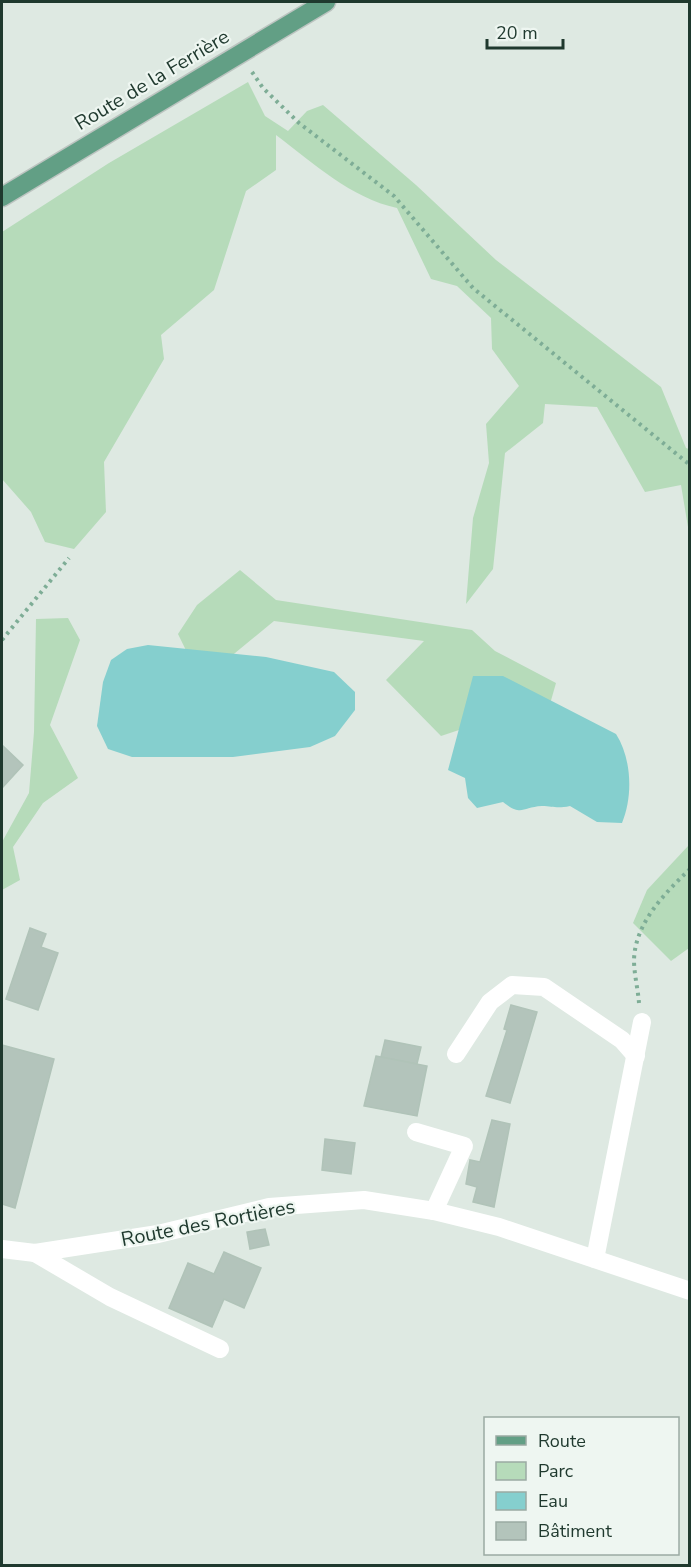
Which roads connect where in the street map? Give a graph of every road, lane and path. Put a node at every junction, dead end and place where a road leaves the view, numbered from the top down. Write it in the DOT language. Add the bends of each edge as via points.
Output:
graph roads {
  1 [pos="326,2"];
  2 [pos="239,53"];
  3 [pos="2,197"];
  4 [pos="690,465"];
  5 [pos="69,558"];
  6 [pos="2,640"];
  7 [pos="690,868"];
  8 [pos="642,1022"];
  9 [pos="456,1054"];
  10 [pos="636,1056"];
  11 [pos="416,1132"];
  12 [pos="434,1210"];
  13 [pos="2,1249"];
  14 [pos="35,1253"];
  15 [pos="594,1259"];
  16 [pos="690,1290"];
  17 [pos="220,1349"];
  1 -- 2 [label="main road, Route de la Ferrière"];
  2 -- 3 [label="main road, Route de la Ferrière"];
  2 -- 4 [label="path" via="263,88 299,123 394,196 473,288"];
  5 -- 6 [label="path"];
  7 -- 8 [label="path" via="654,904 643,929 634,959"];
  8 -- 10 [label="street"];
  9 -- 10 [label="street" via="490,1002 512,985 543,987 622,1040"];
  10 -- 15 [label="street"];
  11 -- 12 [label="street" via="464,1146"];
  12 -- 14 [label="street, Route des Rortières" via="364,1200 269,1207 158,1234"];
  12 -- 15 [label="street, Route des Rortières"];
  13 -- 14 [label="street, Route des Rortières"];
  14 -- 17 [label="street" via="110,1297"];
  15 -- 16 [label="street, Route des Rortières"];
}
